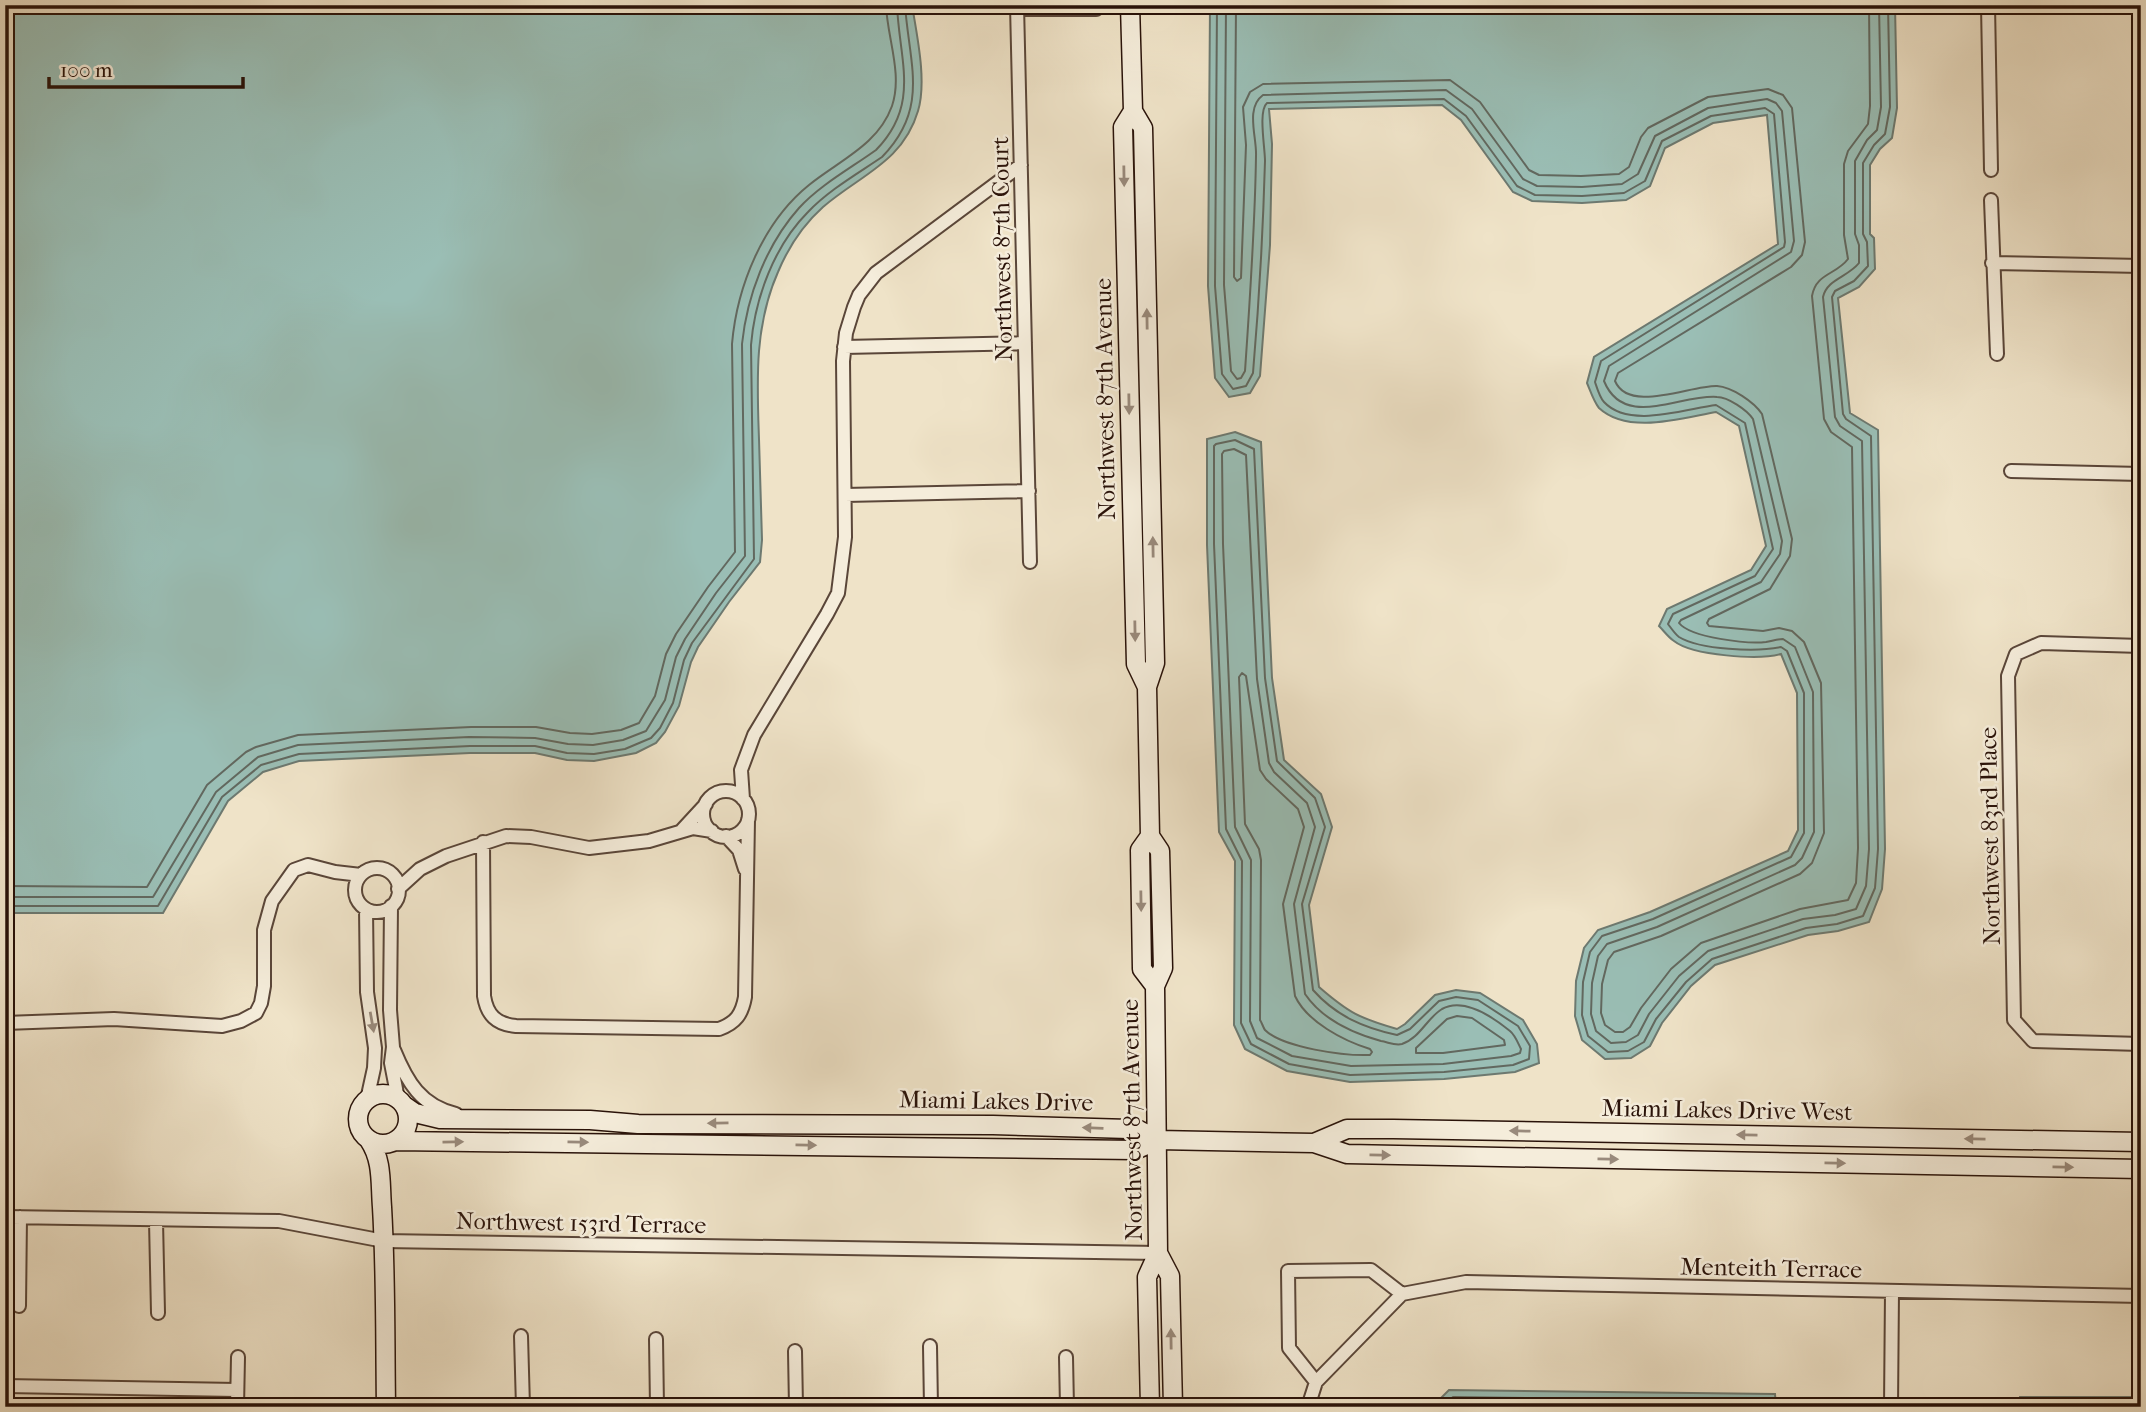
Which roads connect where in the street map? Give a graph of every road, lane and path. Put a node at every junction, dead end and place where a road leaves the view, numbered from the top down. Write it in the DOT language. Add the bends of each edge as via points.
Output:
graph roads {
  1 [pos="1099,5"];
  2 [pos="1130,5"];
  3 [pos="1988,5"];
  4 [pos="1017,7"];
  5 [pos="1049,7"];
  6 [pos="1021,165"];
  7 [pos="1991,170"];
  8 [pos="1991,200"];
  9 [pos="1992,263"];
  10 [pos="2141,266"];
  11 [pos="1025,343"];
  12 [pos="844,347"];
  13 [pos="1997,354"];
  14 [pos="2011,471"];
  15 [pos="2141,474"];
  16 [pos="1029,491"];
  17 [pos="845,495"];
  18 [pos="1030,562"];
  19 [pos="2141,646"];
  20 [pos="741,770"];
  21 [pos="722,791"];
  22 [pos="743,799"];
  23 [pos="706,804"];
  24 [pos="748,820"];
  25 [pos="682,830"];
  26 [pos="712,831"];
  27 [pos="726,836"];
  28 [pos="483,842"];
  29 [pos="420,869"];
  30 [pos="335,872"];
  31 [pos="746,872"];
  32 [pos="391,873"];
  33 [pos="361,875"];
  34 [pos="398,889"];
  35 [pos="355,893"];
  36 [pos="391,906"];
  37 [pos="366,909"];
  38 [pos="5,1023"];
  39 [pos="2141,1044"];
  40 [pos="393,1047"];
  41 [pos="367,1100"];
  42 [pos="402,1102"];
  43 [pos="467,1119"];
  44 [pos="369,1140"];
  45 [pos="1158,1140"];
  46 [pos="394,1142"];
  47 [pos="2141,1142"];
  48 [pos="1314,1143"];
  49 [pos="2141,1168"];
  50 [pos="381,1174"];
  51 [pos="5,1217"];
  52 [pos="20,1217"];
  53 [pos="156,1221"];
  54 [pos="384,1241"];
  55 [pos="1157,1253"];
  56 [pos="1892,1291"];
  57 [pos="1402,1294"];
  58 [pos="2141,1296"];
  59 [pos="19,1306"];
  60 [pos="158,1313"];
  61 [pos="521,1336"];
  62 [pos="656,1339"];
  63 [pos="930,1346"];
  64 [pos="795,1351"];
  65 [pos="238,1357"];
  66 [pos="1066,1357"];
  67 [pos="1316,1382"];
  68 [pos="5,1385"];
  69 [pos="237,1390"];
  70 [pos="237,1407"];
  71 [pos="386,1407"];
  72 [pos="523,1407"];
  73 [pos="657,1407"];
  74 [pos="796,1407"];
  75 [pos="931,1407"];
  76 [pos="1067,1407"];
  77 [pos="1150,1407"];
  78 [pos="1173,1407"];
  79 [pos="1308,1407"];
  80 [pos="1891,1407"];
  1 -- 5 [label="street" via="1096,9"];
  2 -- 45 [label="street, Northwest 87th Avenue" via="1133,111 1143,128 1144,142 1155,663 1147,687 1150,836 1160,851 1163,968 1155,986"];
  3 -- 7 [label="street"];
  4 -- 5 [label="street"];
  4 -- 6 [label="street, Northwest 87th Court"];
  6 -- 11 [label="street, Northwest 87th Court"];
  6 -- 12 [label="street" via="876,273 859,295"];
  8 -- 9 [label="street"];
  9 -- 10 [label="street"];
  9 -- 13 [label="street"];
  11 -- 12 [label="street"];
  11 -- 16 [label="street, Northwest 87th Court"];
  12 -- 17 [label="street"];
  14 -- 15 [label="street"];
  16 -- 17 [label="street"];
  16 -- 18 [label="street, Northwest 87th Court"];
  17 -- 20 [label="street" via="844,556 834,603 758,726"];
  19 -- 39 [label="street, Northwest 83rd Place" via="2041,643 2016,654 2008,677 2014,1020 2033,1041"];
  20 -- 21 [label="street"];
  20 -- 22 [label="street"];
  21 -- 22 [label="street"];
  21 -- 23 [label="street"];
  22 -- 24 [label="street"];
  23 -- 25 [label="street"];
  23 -- 26 [label="street" via="704,818"];
  24 -- 27 [label="street" via="740,832"];
  24 -- 31 [label="street"];
  25 -- 26 [label="street"];
  25 -- 28 [label="street" via="649,841 589,848 518,836"];
  26 -- 27 [label="street"];
  27 -- 31 [label="street" via="739,850"];
  28 -- 29 [label="street"];
  28 -- 31 [label="street" via="484,996 493,1018 516,1026 719,1029 728,1025 740,1015 745,997"];
  29 -- 32 [label="street"];
  29 -- 34 [label="street"];
  30 -- 33 [label="street"];
  30 -- 35 [label="street"];
  30 -- 38 [label="street" via="300,866 272,901 264,930 261,1003 256,1013 241,1021 222,1026 114,1018"];
  32 -- 33 [label="street" via="377,868"];
  32 -- 34 [label="street"];
  33 -- 35 [label="street"];
  34 -- 36 [label="street"];
  35 -- 37 [label="street"];
  36 -- 37 [label="street" via="377,912"];
  36 -- 40 [label="street"];
  37 -- 41 [label="street, one-way" via="366,992 376,1048"];
  40 -- 42 [label="street" via="391,1063"];
  40 -- 43 [label="street" via="404,1076 423,1099"];
  41 -- 42 [label="street" via="379,1094"];
  41 -- 44 [label="street" via="358,1120"];
  42 -- 43 [label="street, Miami Lakes Drive" via="415,1113"];
  42 -- 46 [label="street" via="408,1114 407,1129"];
  45 -- 43 [label="street, Miami Lakes Drive, one-way" via="1136,1129 1116,1128"];
  44 -- 46 [label="street"];
  44 -- 50 [label="street"];
  46 -- 45 [label="street, Miami Lakes Drive, one-way" via="1135,1150"];
  45 -- 48 [label="street, Miami Lakes Drive West"];
  45 -- 55 [label="street, Northwest 87th Avenue"];
  46 -- 50 [label="street"];
  47 -- 48 [label="street, Miami Lakes Drive West, one-way" via="1347,1129"];
  48 -- 49 [label="street, Miami Lakes Drive West, one-way" via="1346,1154"];
  50 -- 54 [label="street"];
  51 -- 52 [label="street, Northwest 153rd Terrace"];
  52 -- 53 [label="street, Northwest 153rd Terrace"];
  52 -- 59 [label="street"];
  53 -- 54 [label="street, Northwest 153rd Terrace" via="279,1221"];
  53 -- 60 [label="street"];
  54 -- 55 [label="street, Northwest 153rd Terrace"];
  54 -- 71 [label="street"];
  55 -- 77 [label="street, Northwest 87th Avenue" via="1147,1278"];
  78 -- 55 [label="street, Northwest 87th Avenue, one-way" via="1170,1276"];
  56 -- 57 [label="street, Menteith Terrace" via="1466,1282"];
  56 -- 58 [label="street, Menteith Terrace"];
  56 -- 80 [label="street"];
  57 -- 67 [label="street"];
  57 -- 67 [label="street" via="1371,1270 1288,1272 1289,1348"];
  61 -- 72 [label="street"];
  62 -- 73 [label="street"];
  63 -- 75 [label="street"];
  64 -- 74 [label="street"];
  65 -- 69 [label="street"];
  66 -- 76 [label="street"];
  67 -- 79 [label="street"];
  68 -- 69 [label="street"];
  69 -- 70 [label="street"];
}
